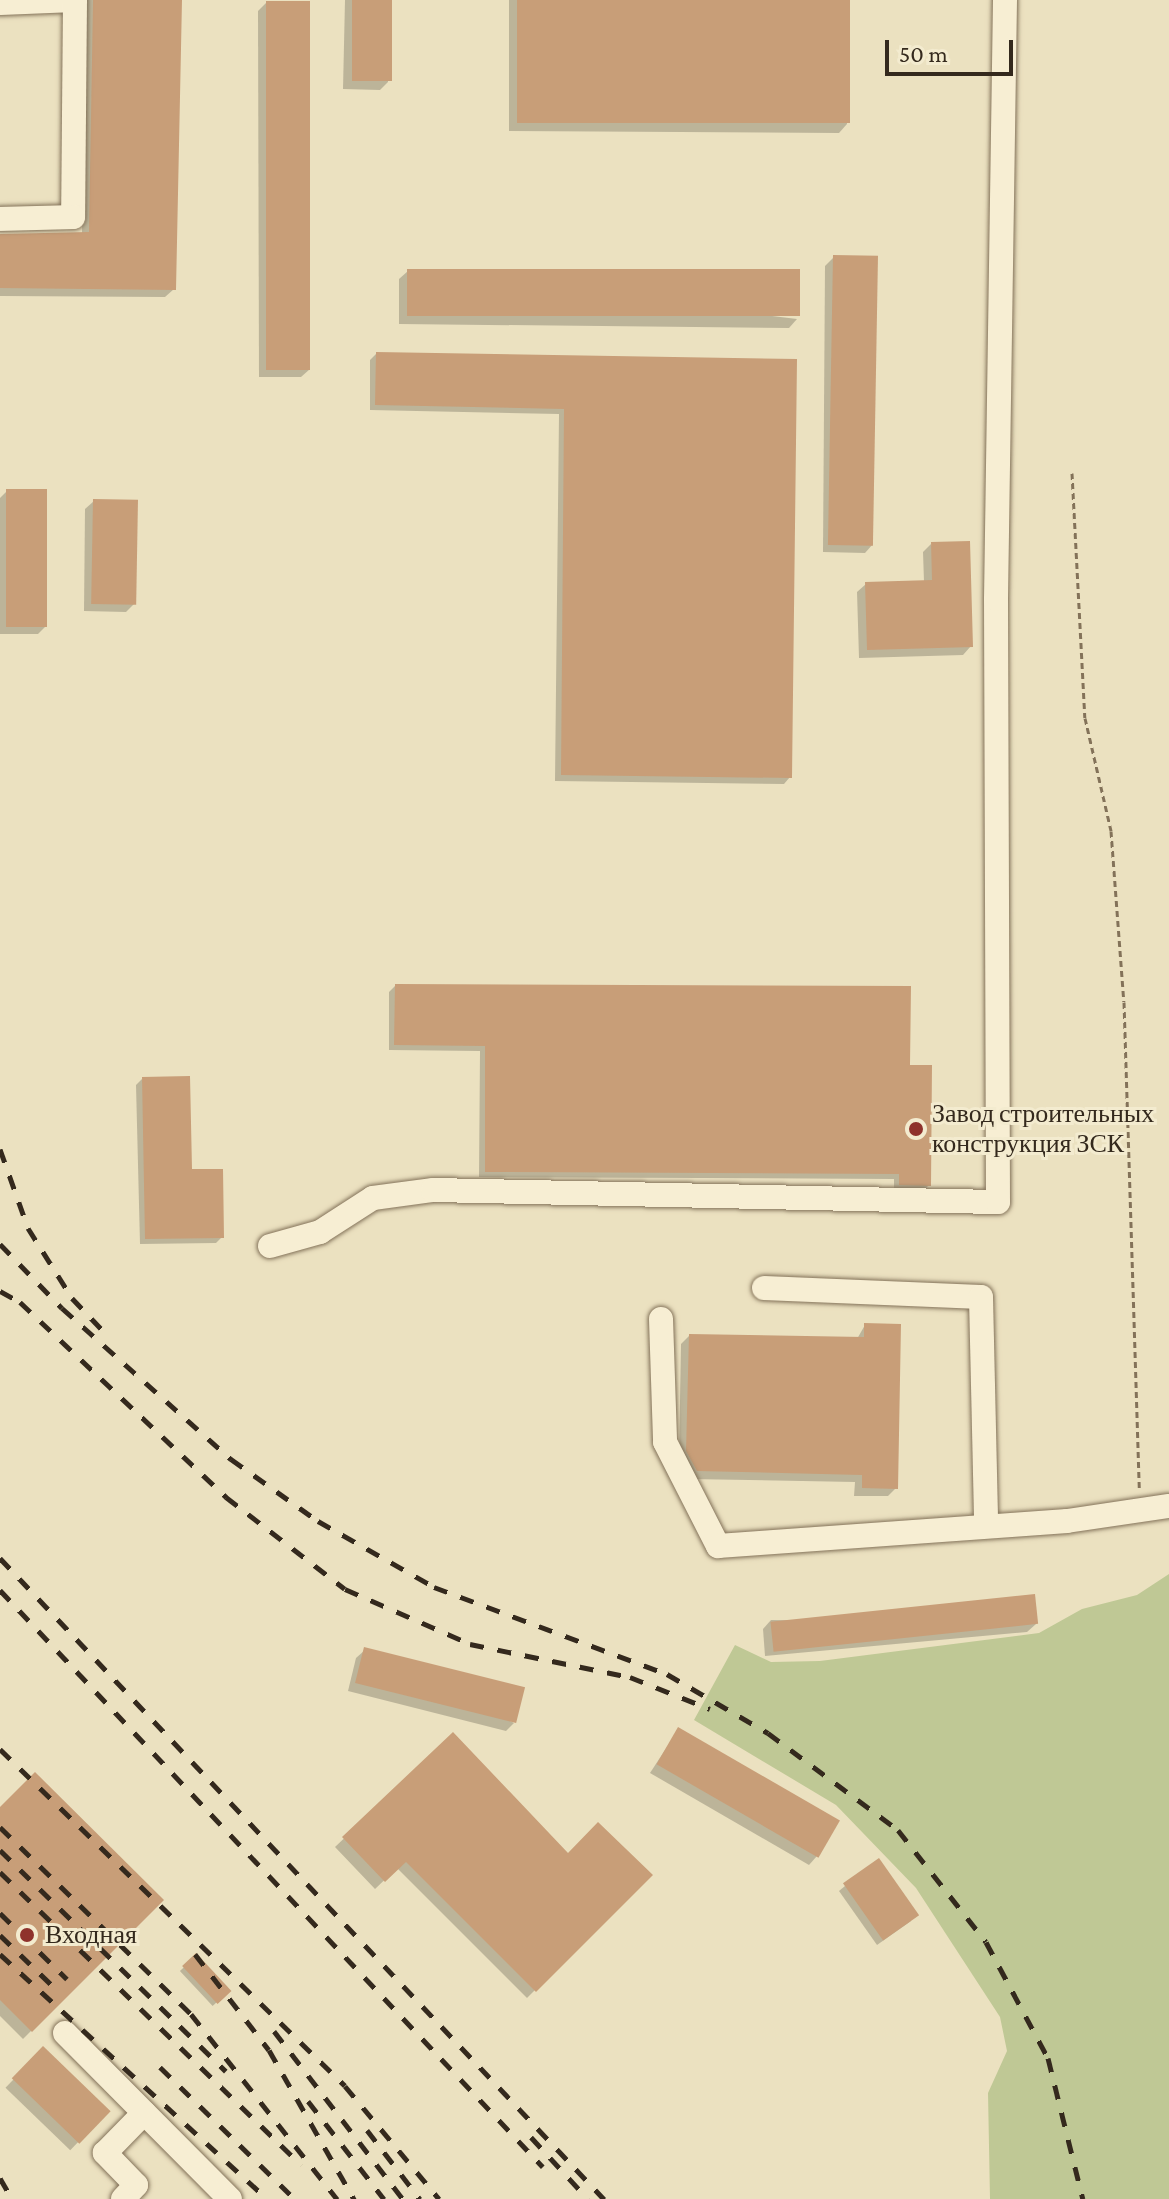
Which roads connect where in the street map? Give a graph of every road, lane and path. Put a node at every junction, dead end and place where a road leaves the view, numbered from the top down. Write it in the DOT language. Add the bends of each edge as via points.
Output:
graph roads {
  1 [pos="1005,0"];
  2 [pos="0,3"];
  3 [pos="0,219"];
  4 [pos="1072,473"];
  5 [pos="270,1246"];
  6 [pos="764,1288"];
  7 [pos="661,1319"];
  8 [pos="1169,1506"];
  9 [pos="1140,1510"];
  10 [pos="986,1526"];
  11 [pos="65,2033"];
  12 [pos="144,2113"];
  13 [pos="123,2199"];
  14 [pos="230,2199"];
  1 -- 5 [label="street" via="996,599 998,1202 433,1190 373,1198 320,1232"];
  2 -- 3 [label="street" via="75,0 73,217"];
  4 -- 9 [label="path" via="1085,718 1111,831 1124,1002"];
  6 -- 10 [label="street" via="981,1297"];
  7 -- 10 [label="street" via="665,1442 718,1546"];
  8 -- 9 [label="street"];
  9 -- 10 [label="street"];
  11 -- 12 [label="street"];
  12 -- 13 [label="street" via="105,2153 136,2185"];
  12 -- 14 [label="street"];
}
